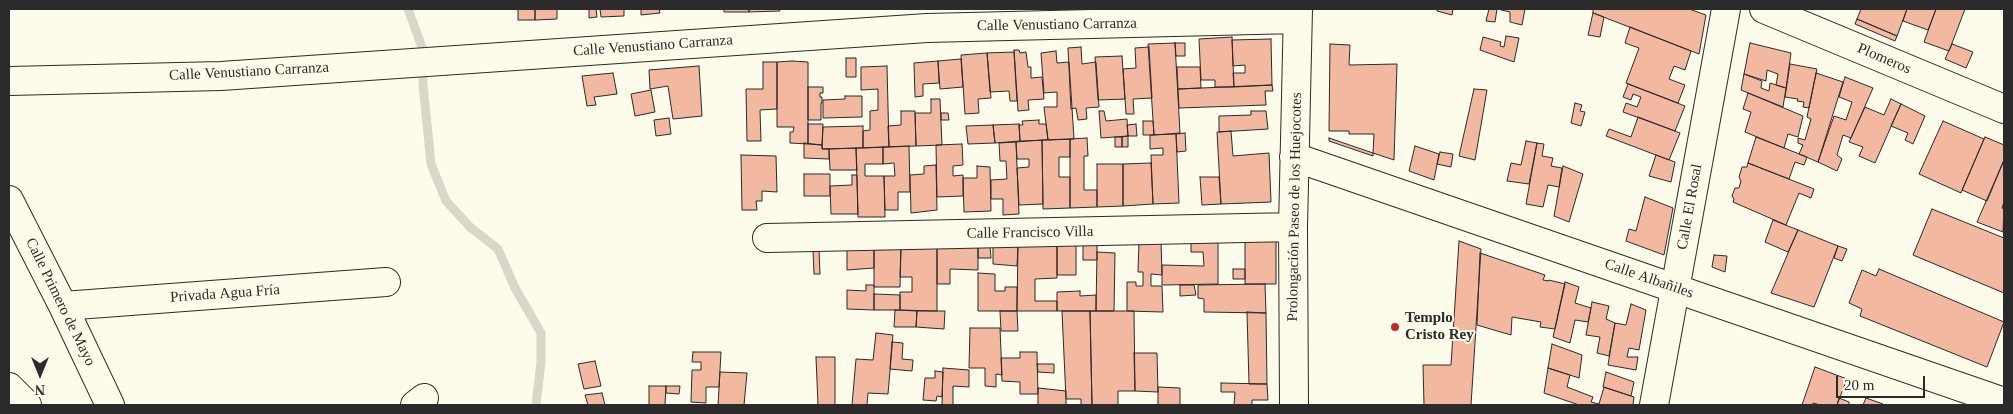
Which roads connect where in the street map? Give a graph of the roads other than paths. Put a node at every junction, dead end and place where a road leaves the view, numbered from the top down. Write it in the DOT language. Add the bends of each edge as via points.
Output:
graph roads {
  1 [pos="1726,9"];
  2 [pos="1764,9"];
  3 [pos="1297,14"];
  4 [pos="9,81"];
  5 [pos="2004,109"];
  6 [pos="1294,157"];
  7 [pos="9,200"];
  8 [pos="1293,227"];
  9 [pos="767,238"];
  10 [pos="386,282"];
  11 [pos="1676,288"];
  12 [pos="63,306"];
  13 [pos="9,387"];
  14 [pos="2004,402"];
  15 [pos="27,405"];
  16 [pos="110,405"];
  17 [pos="1294,405"];
  18 [pos="1654,405"];
  1 -- 11 [label="street, Calle El Rosal"];
  2 -- 5 [label="street, Plomeros"];
  3 -- 4 [label="street, Calle Venustiano Carranza" via="927,28 221,76"];
  3 -- 6 [label="street, Prolongación Paseo de los Huejocotes"];
  6 -- 8 [label="street, Prolongación Paseo de los Huejocotes"];
  6 -- 11 [label="street, Calle Albañiles"];
  7 -- 12 [label="street, Calle Primero de Mayo"];
  8 -- 9 [label="street, Calle Francisco Villa"];
  8 -- 17 [label="street, Prolongación Paseo de los Huejocotes"];
  10 -- 12 [label="street, Privada Agua Fría"];
  11 -- 14 [label="street, Calle Albañiles"];
  11 -- 18 [label="street, Calle El Rosal"];
  12 -- 16 [label="street, Calle Primero de Mayo"];
  13 -- 15 [label="street"];
}
